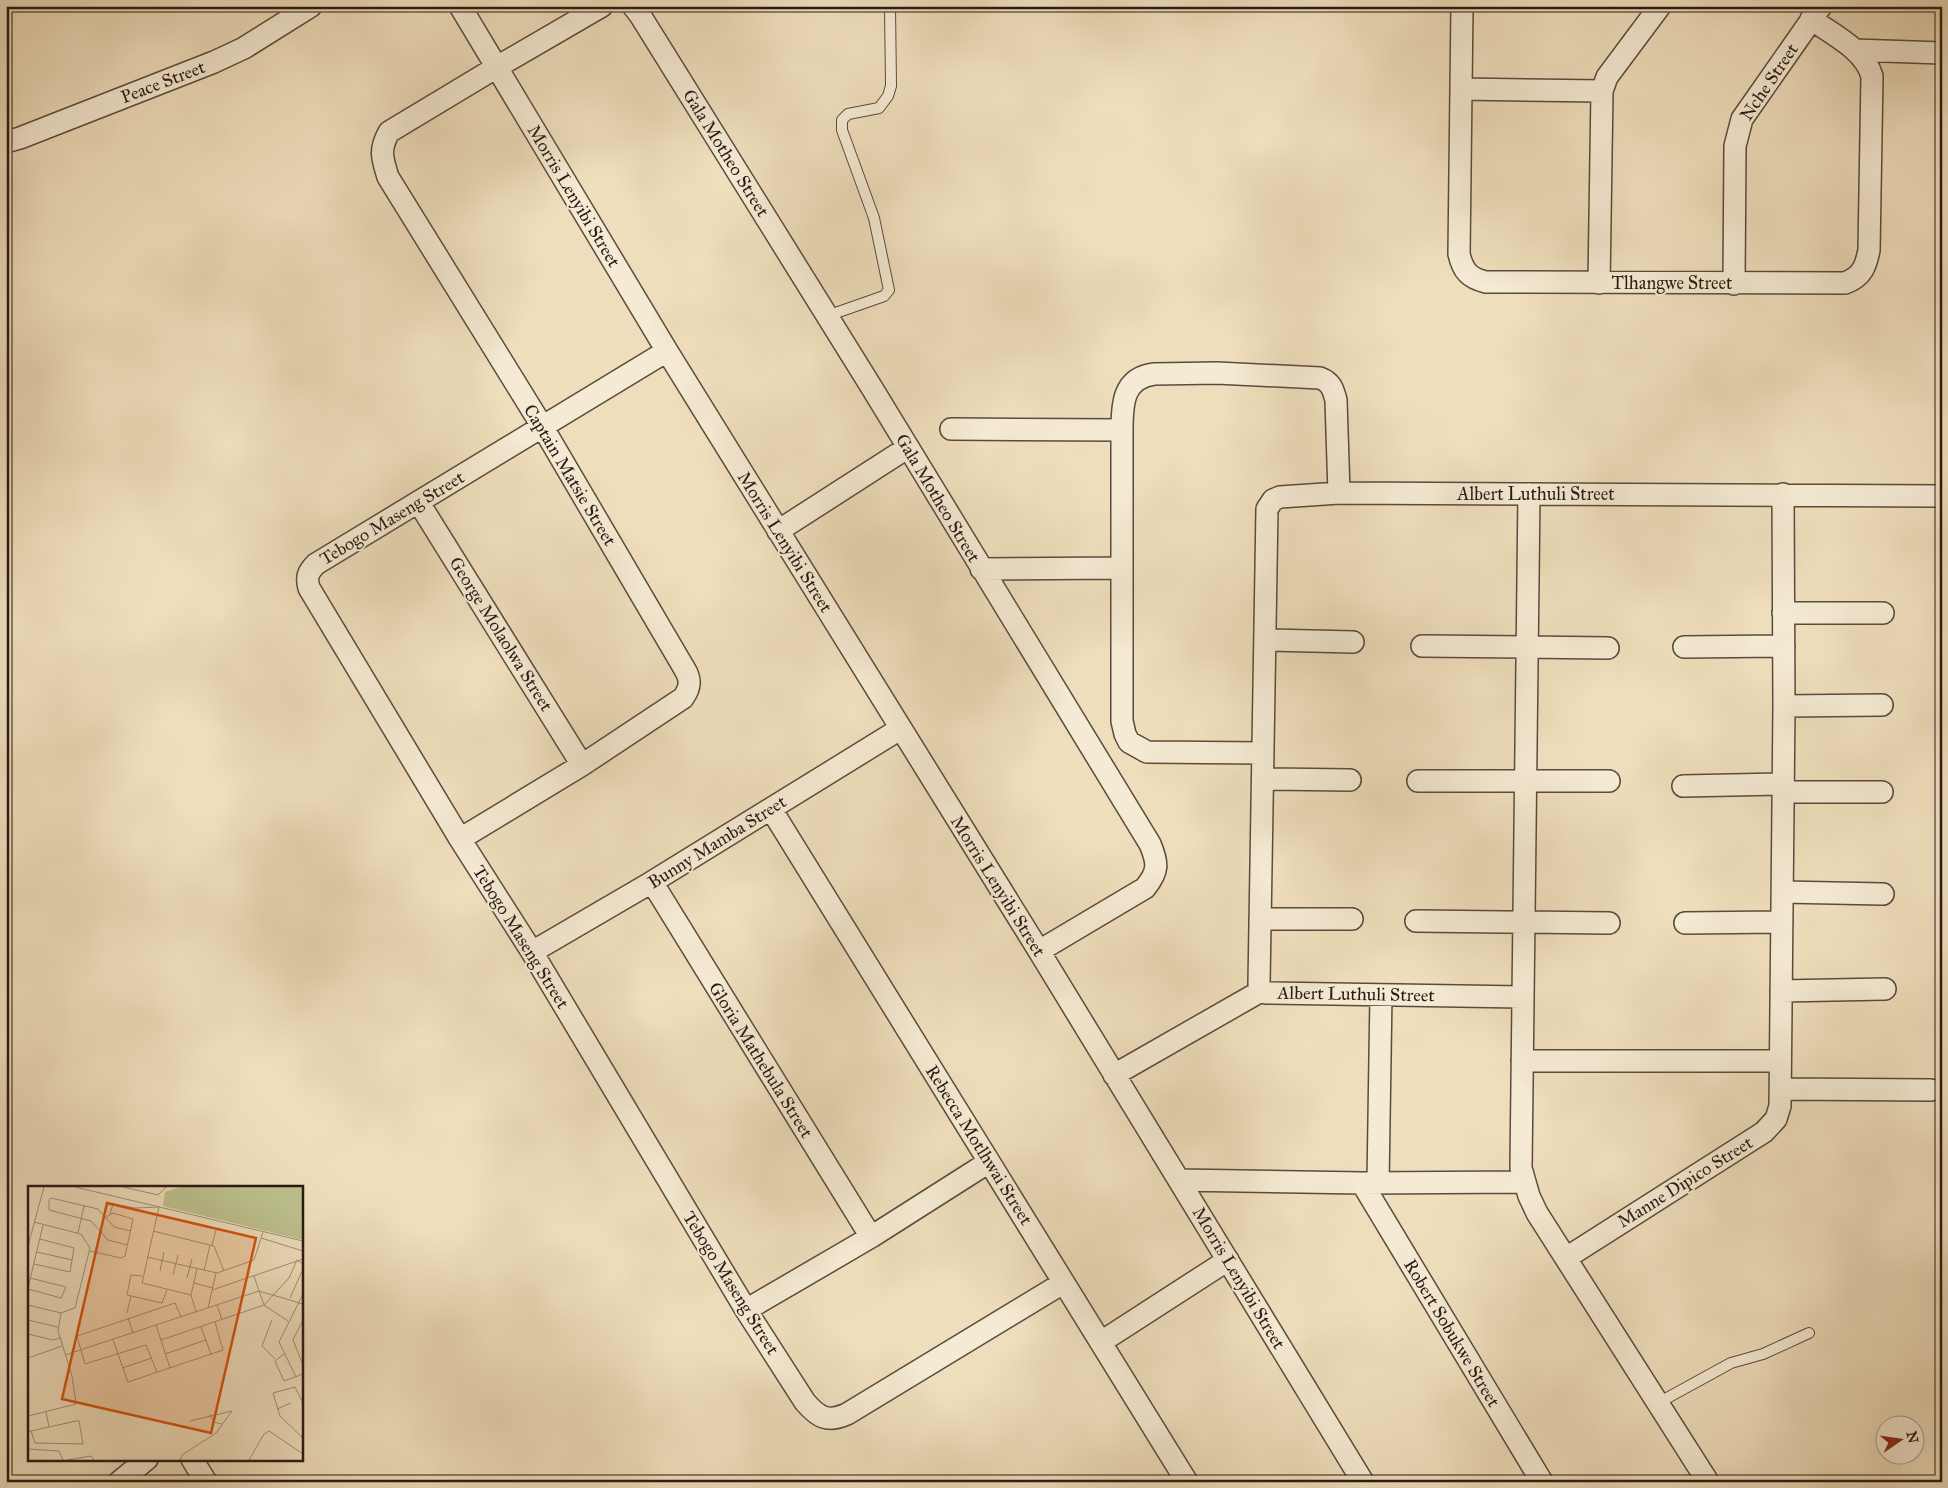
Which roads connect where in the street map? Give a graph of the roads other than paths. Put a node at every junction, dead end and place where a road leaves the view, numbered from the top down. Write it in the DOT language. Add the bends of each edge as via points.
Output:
graph roads {
  1 [pos="311,6"];
  2 [pos="460,6"];
  3 [pos="602,6"];
  4 [pos="633,6"];
  5 [pos="890,6"];
  6 [pos="1462,6"];
  7 [pos="1660,6"];
  8 [pos="1816,12"];
  9 [pos="1855,50"];
  10 [pos="1942,53"];
  11 [pos="497,67"];
  12 [pos="1462,89"];
  13 [pos="1602,90"];
  14 [pos="6,142"];
  15 [pos="1598,282"];
  16 [pos="1734,284"];
  17 [pos="827,316"];
  18 [pos="667,351"];
  19 [pos="542,426"];
  20 [pos="951,429"];
  21 [pos="1122,430"];
  22 [pos="907,448"];
  23 [pos="1339,493"];
  24 [pos="1529,494"];
  25 [pos="1783,494"];
  26 [pos="1942,496"];
  27 [pos="419,503"];
  28 [pos="778,531"];
  29 [pos="1121,568"];
  30 [pos="981,569"];
  31 [pos="1883,612"];
  32 [pos="1783,613"];
  33 [pos="1265,640"];
  34 [pos="1353,642"];
  35 [pos="1422,646"];
  36 [pos="1784,646"];
  37 [pos="1684,647"];
  38 [pos="1527,648"];
  39 [pos="1608,648"];
  40 [pos="1882,705"];
  41 [pos="1784,706"];
  42 [pos="900,729"];
  43 [pos="1263,753"];
  44 [pos="582,765"];
  45 [pos="1263,779"];
  46 [pos="1350,780"];
  47 [pos="1418,780"];
  48 [pos="1525,781"];
  49 [pos="1609,781"];
  50 [pos="1684,786"];
  51 [pos="1784,788"];
  52 [pos="1882,792"];
  53 [pos="771,809"];
  54 [pos="460,839"];
  55 [pos="652,882"];
  56 [pos="1783,892"];
  57 [pos="1883,894"];
  58 [pos="1260,919"];
  59 [pos="1352,919"];
  60 [pos="1416,921"];
  61 [pos="1523,921"];
  62 [pos="1782,922"];
  63 [pos="1609,923"];
  64 [pos="1685,923"];
  65 [pos="1039,951"];
  66 [pos="532,952"];
  67 [pos="1884,989"];
  68 [pos="1262,991"];
  69 [pos="1781,991"];
  70 [pos="1381,995"];
  71 [pos="1522,997"];
  72 [pos="1522,1061"];
  73 [pos="1780,1061"];
  74 [pos="1114,1075"];
  75 [pos="1780,1089"];
  76 [pos="1931,1090"];
  77 [pos="989,1162"];
  78 [pos="1179,1180"];
  79 [pos="1524,1182"];
  80 [pos="1370,1183"];
  81 [pos="871,1237"];
  82 [pos="1566,1258"];
  83 [pos="1228,1260"];
  84 [pos="1063,1283"];
  85 [pos="746,1310"];
  86 [pos="1809,1333"];
  87 [pos="1101,1342"];
  88 [pos="1658,1403"];
  89 [pos="146,1460"];
  90 [pos="193,1460"];
  91 [pos="119,1482"];
  92 [pos="206,1482"];
  93 [pos="1187,1482"];
  94 [pos="1363,1482"];
  95 [pos="1542,1482"];
  96 [pos="1708,1482"];
  1 -- 14 [label="street, Peace Street" via="244,48 214,62"];
  2 -- 11 [label="street, Morris Lenyibi Street"];
  3 -- 11 [label="street"];
  4 -- 17 [label="street, Gala Motheo Street"];
  5 -- 17 [label="lane" via="891,86 888,96 879,108 848,114 842,120 842,130 874,218 889,290 884,296"];
  6 -- 12 [label="street, Tlhangwe Street"];
  7 -- 13 [label="street" via="1607,78"];
  8 -- 9 [label="street, Tlhangwe Street"];
  8 -- 16 [label="street, Nche Street" via="1737,131 1734,146"];
  9 -- 10 [label="street"];
  9 -- 16 [label="street, Tlhangwe Street" via="1870,68 1873,86 1866,266 1859,276 1845,283"];
  11 -- 18 [label="street, Morris Lenyibi Street"];
  11 -- 19 [label="street, Captain Matsie Street" via="390,132 382,145 383,161 388,177"];
  12 -- 13 [label="street"];
  12 -- 15 [label="street, Tlhangwe Street" via="1459,254 1468,275 1486,282"];
  13 -- 15 [label="street"];
  15 -- 16 [label="street, Tlhangwe Street"];
  17 -- 22 [label="street, Gala Motheo Street"];
  18 -- 19 [label="street, Tebogo Maseng Street"];
  18 -- 28 [label="street, Morris Lenyibi Street"];
  19 -- 27 [label="street, Tebogo Maseng Street"];
  19 -- 44 [label="street, Captain Matsie Street" via="689,677 690,684 683,698"];
  20 -- 21 [label="street"];
  21 -- 23 [label="street" via="1122,409 1128,390 1146,375 1217,373 1320,378 1332,386 1336,400"];
  21 -- 29 [label="street"];
  22 -- 28 [label="street"];
  22 -- 30 [label="street, Gala Motheo Street"];
  23 -- 24 [label="street, Albert Luthuli Street"];
  23 -- 33 [label="street, Albert Luthuli Street" via="1280,497 1273,500 1267,509"];
  24 -- 25 [label="street, Albert Luthuli Street"];
  24 -- 38 [label="street"];
  25 -- 26 [label="street, Albert Luthuli Street"];
  25 -- 32 [label="street, Manne Dipico Street"];
  27 -- 44 [label="street, George Molaolwa Street"];
  27 -- 54 [label="street, Tebogo Maseng Street" via="316,564 307,579 313,597"];
  28 -- 42 [label="street, Morris Lenyibi Street"];
  29 -- 30 [label="street"];
  29 -- 43 [label="street" via="1122,721 1130,742 1147,752"];
  30 -- 65 [label="street, Gala Motheo Street" via="1156,857 1157,869 1145,888"];
  31 -- 32 [label="street"];
  32 -- 36 [label="street, Manne Dipico Street"];
  33 -- 34 [label="street"];
  33 -- 43 [label="street, Albert Luthuli Street"];
  35 -- 38 [label="street"];
  36 -- 37 [label="street"];
  36 -- 41 [label="street, Manne Dipico Street"];
  38 -- 39 [label="street"];
  38 -- 48 [label="street"];
  40 -- 41 [label="street"];
  41 -- 51 [label="street, Manne Dipico Street"];
  42 -- 53 [label="street, Bunny Mamba Street"];
  42 -- 65 [label="street, Morris Lenyibi Street"];
  43 -- 45 [label="street, Albert Luthuli Street"];
  44 -- 54 [label="street, Captain Matsie Street"];
  45 -- 46 [label="street"];
  45 -- 58 [label="street, Albert Luthuli Street"];
  47 -- 48 [label="street"];
  48 -- 49 [label="street"];
  48 -- 61 [label="street"];
  50 -- 51 [label="street"];
  51 -- 52 [label="street"];
  51 -- 56 [label="street, Manne Dipico Street"];
  53 -- 55 [label="street, Bunny Mamba Street"];
  53 -- 77 [label="street, Rebecca Motlhwai Street"];
  54 -- 66 [label="street, Tebogo Maseng Street"];
  55 -- 66 [label="street, Bunny Mamba Street"];
  55 -- 81 [label="street, Gloria Mathebula Street"];
  56 -- 57 [label="street"];
  56 -- 62 [label="street, Manne Dipico Street"];
  58 -- 59 [label="street"];
  58 -- 68 [label="street, Albert Luthuli Street" via="1259,984"];
  60 -- 61 [label="street"];
  61 -- 63 [label="street"];
  61 -- 71 [label="street"];
  62 -- 64 [label="street"];
  62 -- 69 [label="street, Manne Dipico Street"];
  65 -- 74 [label="street, Morris Lenyibi Street"];
  66 -- 85 [label="street, Tebogo Maseng Street"];
  67 -- 69 [label="street"];
  68 -- 70 [label="street, Albert Luthuli Street"];
  68 -- 74 [label="street"];
  69 -- 73 [label="street, Manne Dipico Street"];
  70 -- 71 [label="street, Albert Luthuli Street"];
  70 -- 80 [label="street"];
  71 -- 72 [label="street"];
  72 -- 73 [label="street"];
  72 -- 79 [label="street" via="1521,1154"];
  73 -- 75 [label="street, Manne Dipico Street"];
  74 -- 78 [label="street, Morris Lenyibi Street"];
  75 -- 76 [label="street"];
  75 -- 82 [label="street, Manne Dipico Street" via="1776,1119 1764,1132"];
  77 -- 81 [label="street"];
  77 -- 84 [label="street, Rebecca Motlhwai Street"];
  78 -- 80 [label="street"];
  78 -- 83 [label="street, Morris Lenyibi Street"];
  79 -- 80 [label="street"];
  79 -- 82 [label="street" via="1537,1213"];
  80 -- 95 [label="street, Robert Sobukwe Street"];
  81 -- 85 [label="street"];
  82 -- 88 [label="street"];
  83 -- 87 [label="street"];
  83 -- 94 [label="street, Morris Lenyibi Street"];
  84 -- 85 [label="street, Tebogo Maseng Street" via="839,1418 815,1414"];
  84 -- 87 [label="street, Rebecca Motlhwai Street"];
  86 -- 88 [label="lane" via="1763,1354 1731,1363"];
  87 -- 93 [label="street, Rebecca Motlhwai Street"];
  88 -- 96 [label="street"];
  89 -- 91 [label="street"];
  90 -- 92 [label="street"];
}
